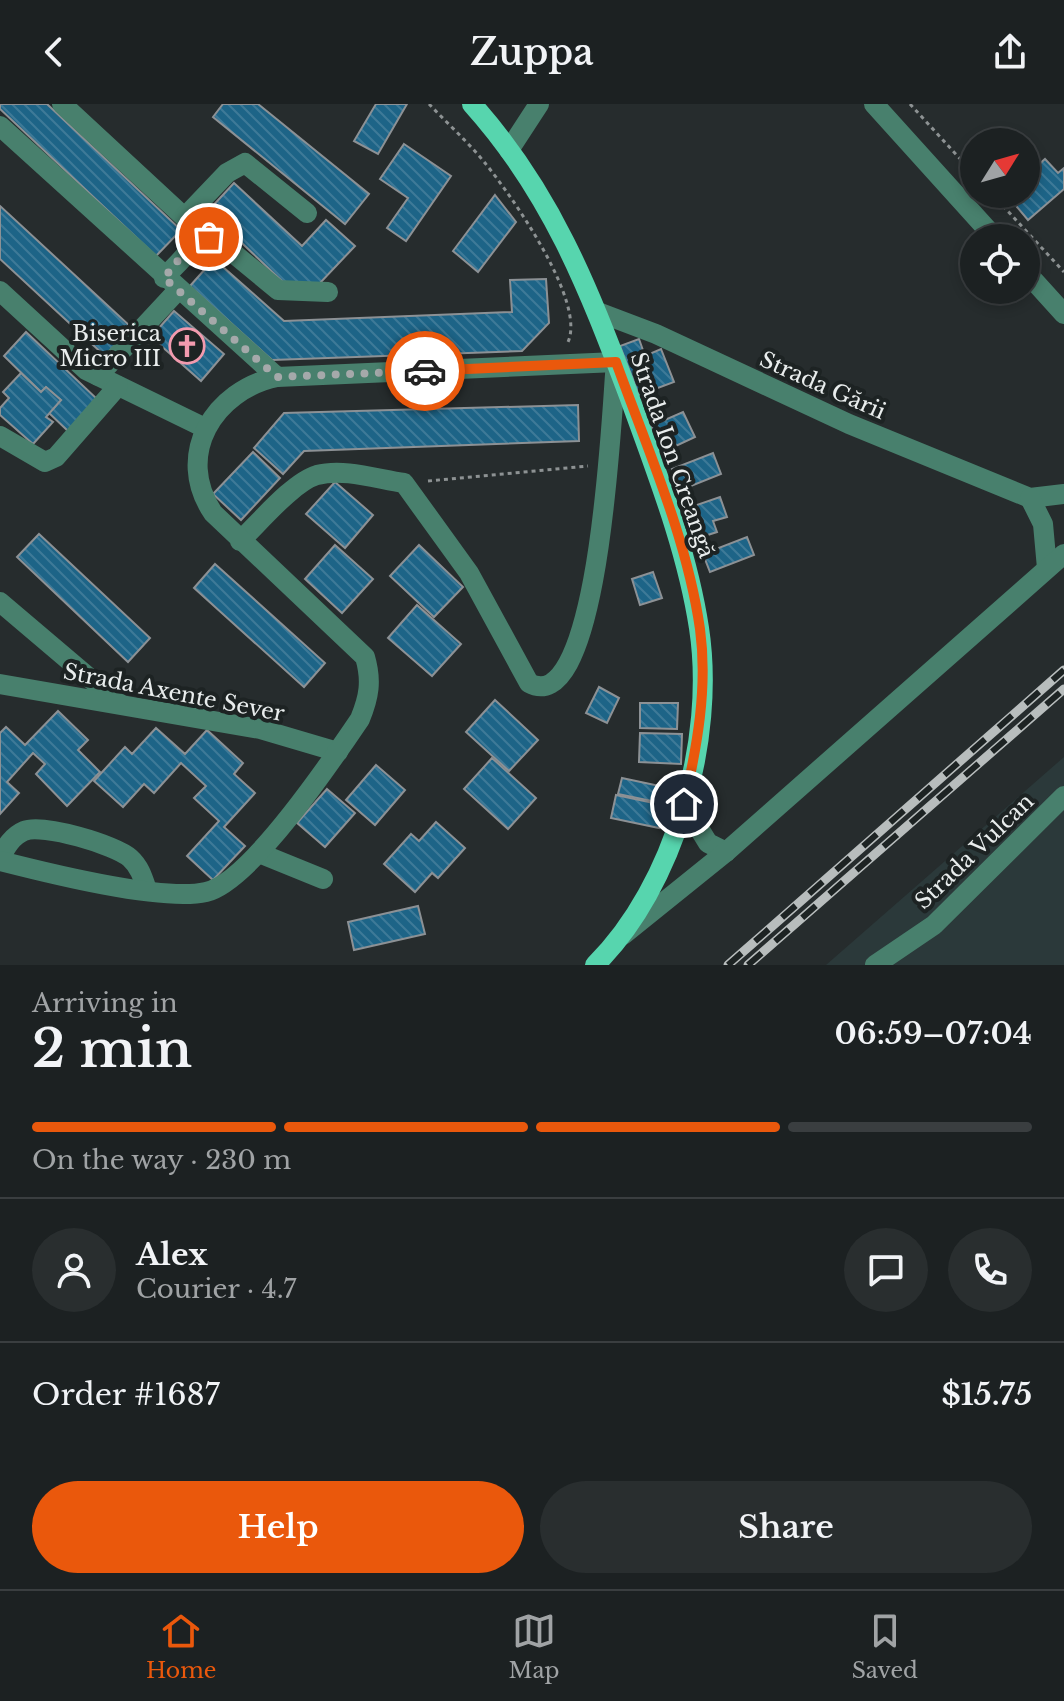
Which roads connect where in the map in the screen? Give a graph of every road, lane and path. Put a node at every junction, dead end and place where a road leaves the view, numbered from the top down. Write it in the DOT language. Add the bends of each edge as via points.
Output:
graph roads {
  1 [pos="62,104"];
  2 [pos="429,104"];
  3 [pos="472,104"];
  4 [pos="539,104"];
  5 [pos="874,104"];
  6 [pos="910,104"];
  7 [pos="0,126"];
  8 [pos="509,150"];
  9 [pos="960,159"];
  10 [pos="1005,208"];
  11 [pos="307,213"];
  12 [pos="185,217"];
  13 [pos="982,224"];
  14 [pos="197,237"];
  15 [pos="1064,272"];
  16 [pos="171,284"];
  17 [pos="1040,287"];
  18 [pos="0,291"];
  19 [pos="328,292"];
  20 [pos="598,312"];
  21 [pos="1064,314"];
  22 [pos="559,349"];
  23 [pos="616,362"];
  24 [pos="98,376"];
  25 [pos="277,377"];
  26 [pos="118,386"];
  27 [pos="205,428"];
  28 [pos="0,436"];
  29 [pos="606,465"];
  30 [pos="404,483"];
  31 [pos="1064,494"];
  32 [pos="1030,498"];
  33 [pos="240,541"];
  34 [pos="1064,554"];
  35 [pos="1047,568"];
  36 [pos="0,602"];
  37 [pos="0,684"];
  38 [pos="120,705"];
  39 [pos="338,752"];
  40 [pos="1064,796"];
  41 [pos="684,804"];
  42 [pos="726,852"];
  43 [pos="259,853"];
  44 [pos="0,859"];
  45 [pos="323,879"];
  46 [pos="147,890"];
  47 [pos="620,937"];
  48 [pos="593,963"];
  49 [pos="875,965"];
  1 -- 12 [label="street"];
  2 -- 22 [label="path" via="515,203 555,273 572,332 569,343"];
  3 -- 8 [label="main road, Strada Ion Creangă"];
  4 -- 8 [label="street"];
  5 -- 13 [label="street"];
  6 -- 9 [label="path"];
  7 -- 16 [label="street"];
  8 -- 20 [label="main road, Strada Ion Creangă" via="564,235"];
  10 -- 15 [label="path"];
  11 -- 12 [label="street" via="245,163 227,173"];
  12 -- 14 [label="street"];
  14 -- 16 [label="street"];
  14 -- 19 [label="street" via="216,239 278,290"];
  16 -- 24 [label="street"];
  16 -- 25 [label="street"];
  17 -- 21 [label="street"];
  18 -- 24 [label="street"];
  20 -- 23 [label="main road, Strada Ion Creangă"];
  20 -- 32 [label="street, Strada Gării"];
  23 -- 25 [label="street"];
  23 -- 29 [label="street"];
  23 -- 41 [label="main road, Strada Ion Creangă" via="678,539 700,630 701,705"];
  24 -- 26 [label="street"];
  25 -- 27 [label="street" via="239,390"];
  26 -- 27 [label="street"];
  26 -- 28 [label="street" via="56,457 45,462"];
  27 -- 33 [label="street" via="197,478 203,497"];
  29 -- 30 [label="path"];
  29 -- 30 [label="street" via="587,621 567,665 546,686 537,687 520,671 469,573"];
  30 -- 33 [label="street" via="347,474 316,476"];
  31 -- 32 [label="street, Strada Gării"];
  32 -- 35 [label="street" via="1043,524"];
  33 -- 39 [label="street" via="365,657 368,700"];
  34 -- 35 [label="street"];
  35 -- 42 [label="street"];
  36 -- 38 [label="street"];
  37 -- 38 [label="street, Strada Axente Sever"];
  38 -- 39 [label="street, Strada Axente Sever" via="260,729"];
  39 -- 43 [label="street"];
  40 -- 49 [label="street, Strada Vulcan" via="934,925"];
  41 -- 42 [label="street" via="708,843"];
  41 -- 47 [label="main road, Strada Ion Creangă" via="662,866"];
  42 -- 47 [label="street"];
  43 -- 45 [label="street"];
  43 -- 46 [label="street" via="209,892"];
  44 -- 46 [label="street"];
  44 -- 46 [label="street" via="10,841 26,829 42,829 115,847 142,872"];
  47 -- 48 [label="main road"];
}
